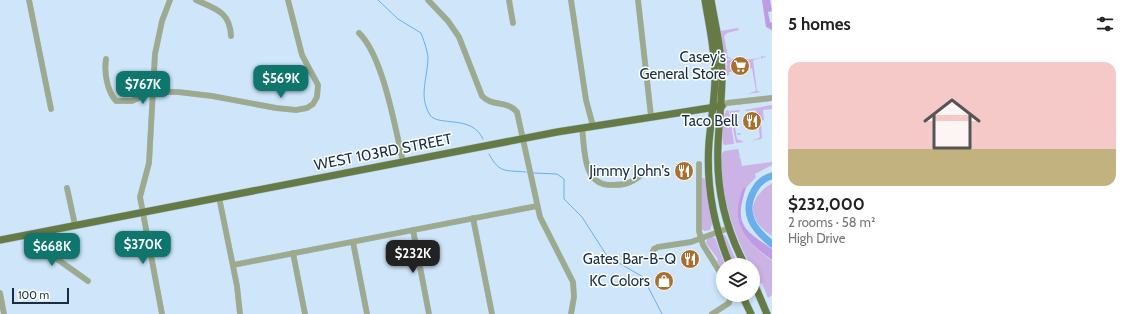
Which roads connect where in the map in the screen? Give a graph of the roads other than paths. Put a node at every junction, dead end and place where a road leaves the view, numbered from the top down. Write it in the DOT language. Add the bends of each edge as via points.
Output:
graph roads {
  1 [pos="29,0"];
  2 [pos="170,0"];
  3 [pos="196,0"];
  4 [pos="288,0"];
  5 [pos="428,0"];
  6 [pos="508,0"];
  7 [pos="571,0"];
  8 [pos="638,0"];
  9 [pos="704,0"];
  10 [pos="711,0"];
  11 [pos="513,23"];
  12 [pos="359,33"];
  13 [pos="231,36"];
  14 [pos="106,59"];
  15 [pos="152,92"];
  16 [pos="772,98"];
  17 [pos="722,106"];
  18 [pos="713,107"];
  19 [pos="51,108"];
  20 [pos="651,116"];
  21 [pos="593,126"];
  22 [pos="582,128"];
  23 [pos="522,138"];
  24 [pos="403,162"];
  25 [pos="699,164"];
  26 [pos="640,176"];
  27 [pos="67,188"];
  28 [pos="220,197"];
  29 [pos="536,206"];
  30 [pos="142,212"];
  31 [pos="473,218"];
  32 [pos="75,225"];
  33 [pos="728,228"];
  34 [pos="50,230"];
  35 [pos="413,230"];
  36 [pos="718,231"];
  37 [pos="701,237"];
  38 [pos="0,240"];
  39 [pos="353,242"];
  40 [pos="293,254"];
  41 [pos="652,254"];
  42 [pos="728,258"];
  43 [pos="742,258"];
  44 [pos="233,265"];
  45 [pos="716,266"];
  46 [pos="88,282"];
  47 [pos="0,293"];
  48 [pos="760,296"];
  49 [pos="729,302"];
  50 [pos="746,302"];
  51 [pos="4,314"];
  52 [pos="162,314"];
  53 [pos="240,314"];
  54 [pos="305,314"];
  55 [pos="367,314"];
  56 [pos="430,314"];
  57 [pos="492,314"];
  58 [pos="571,314"];
  59 [pos="712,314"];
  60 [pos="751,314"];
  61 [pos="768,314"];
  1 -- 19 [label="street"];
  2 -- 15 [label="street" via="158,34"];
  3 -- 13 [label="street" via="224,14"];
  4 -- 15 [label="street" via="302,55 318,84 317,97 313,104 296,110 195,93"];
  5 -- 23 [label="street" via="459,37 482,96 489,101 508,104 517,112"];
  6 -- 11 [label="street"];
  7 -- 21 [label="street" via="586,100"];
  8 -- 20 [label="street"];
  9 -- 18 [label="main road" via="715,60"];
  10 -- 17 [label="main road" via="721,54"];
  12 -- 24 [label="street" via="368,42 378,67"];
  14 -- 15 [label="street" via="108,85 116,101 132,101"];
  15 -- 30 [label="street" via="150,159 140,197"];
  16 -- 17 [label="street, WEST 103RD STREET" via="727,103"];
  17 -- 18 [label="main road, WEST 103RD STREET"];
  17 -- 33 [label="main road" via="718,174"];
  18 -- 20 [label="main road, WEST 103RD STREET"];
  18 -- 36 [label="main road" via="709,160 711,195"];
  20 -- 21 [label="main road, WEST 103RD STREET"];
  21 -- 22 [label="main road, WEST 103RD STREET"];
  22 -- 23 [label="main road, WEST 103RD STREET"];
  22 -- 26 [label="street" via="588,171 597,182 605,185 622,185"];
  23 -- 24 [label="main road, WEST 103RD STREET"];
  23 -- 29 [label="street"];
  24 -- 28 [label="main road, WEST 103RD STREET"];
  25 -- 37 [label="street" via="698,222"];
  27 -- 32 [label="street"];
  28 -- 30 [label="main road, WEST 103RD STREET"];
  28 -- 44 [label="street"];
  29 -- 31 [label="street"];
  29 -- 58 [label="street" via="573,282"];
  30 -- 32 [label="main road, WEST 103RD STREET"];
  30 -- 52 [label="street"];
  31 -- 35 [label="street"];
  31 -- 57 [label="street"];
  32 -- 34 [label="main road, WEST 103RD STREET"];
  33 -- 36 [label="street"];
  33 -- 43 [label="main road"];
  34 -- 38 [label="main road, WEST 103RD STREET"];
  34 -- 46 [label="street" via="57,259"];
  35 -- 39 [label="street"];
  35 -- 56 [label="street"];
  36 -- 37 [label="street"];
  36 -- 42 [label="main road"];
  37 -- 41 [label="street" via="691,242 658,247"];
  37 -- 45 [label="street"];
  39 -- 40 [label="street"];
  39 -- 55 [label="street"];
  40 -- 44 [label="street"];
  40 -- 54 [label="street"];
  44 -- 53 [label="street"];
  47 -- 51 [label="street"];
  48 -- 61 [label="main road"];
  49 -- 59 [label="street"];
  50 -- 60 [label="main road"];
}
